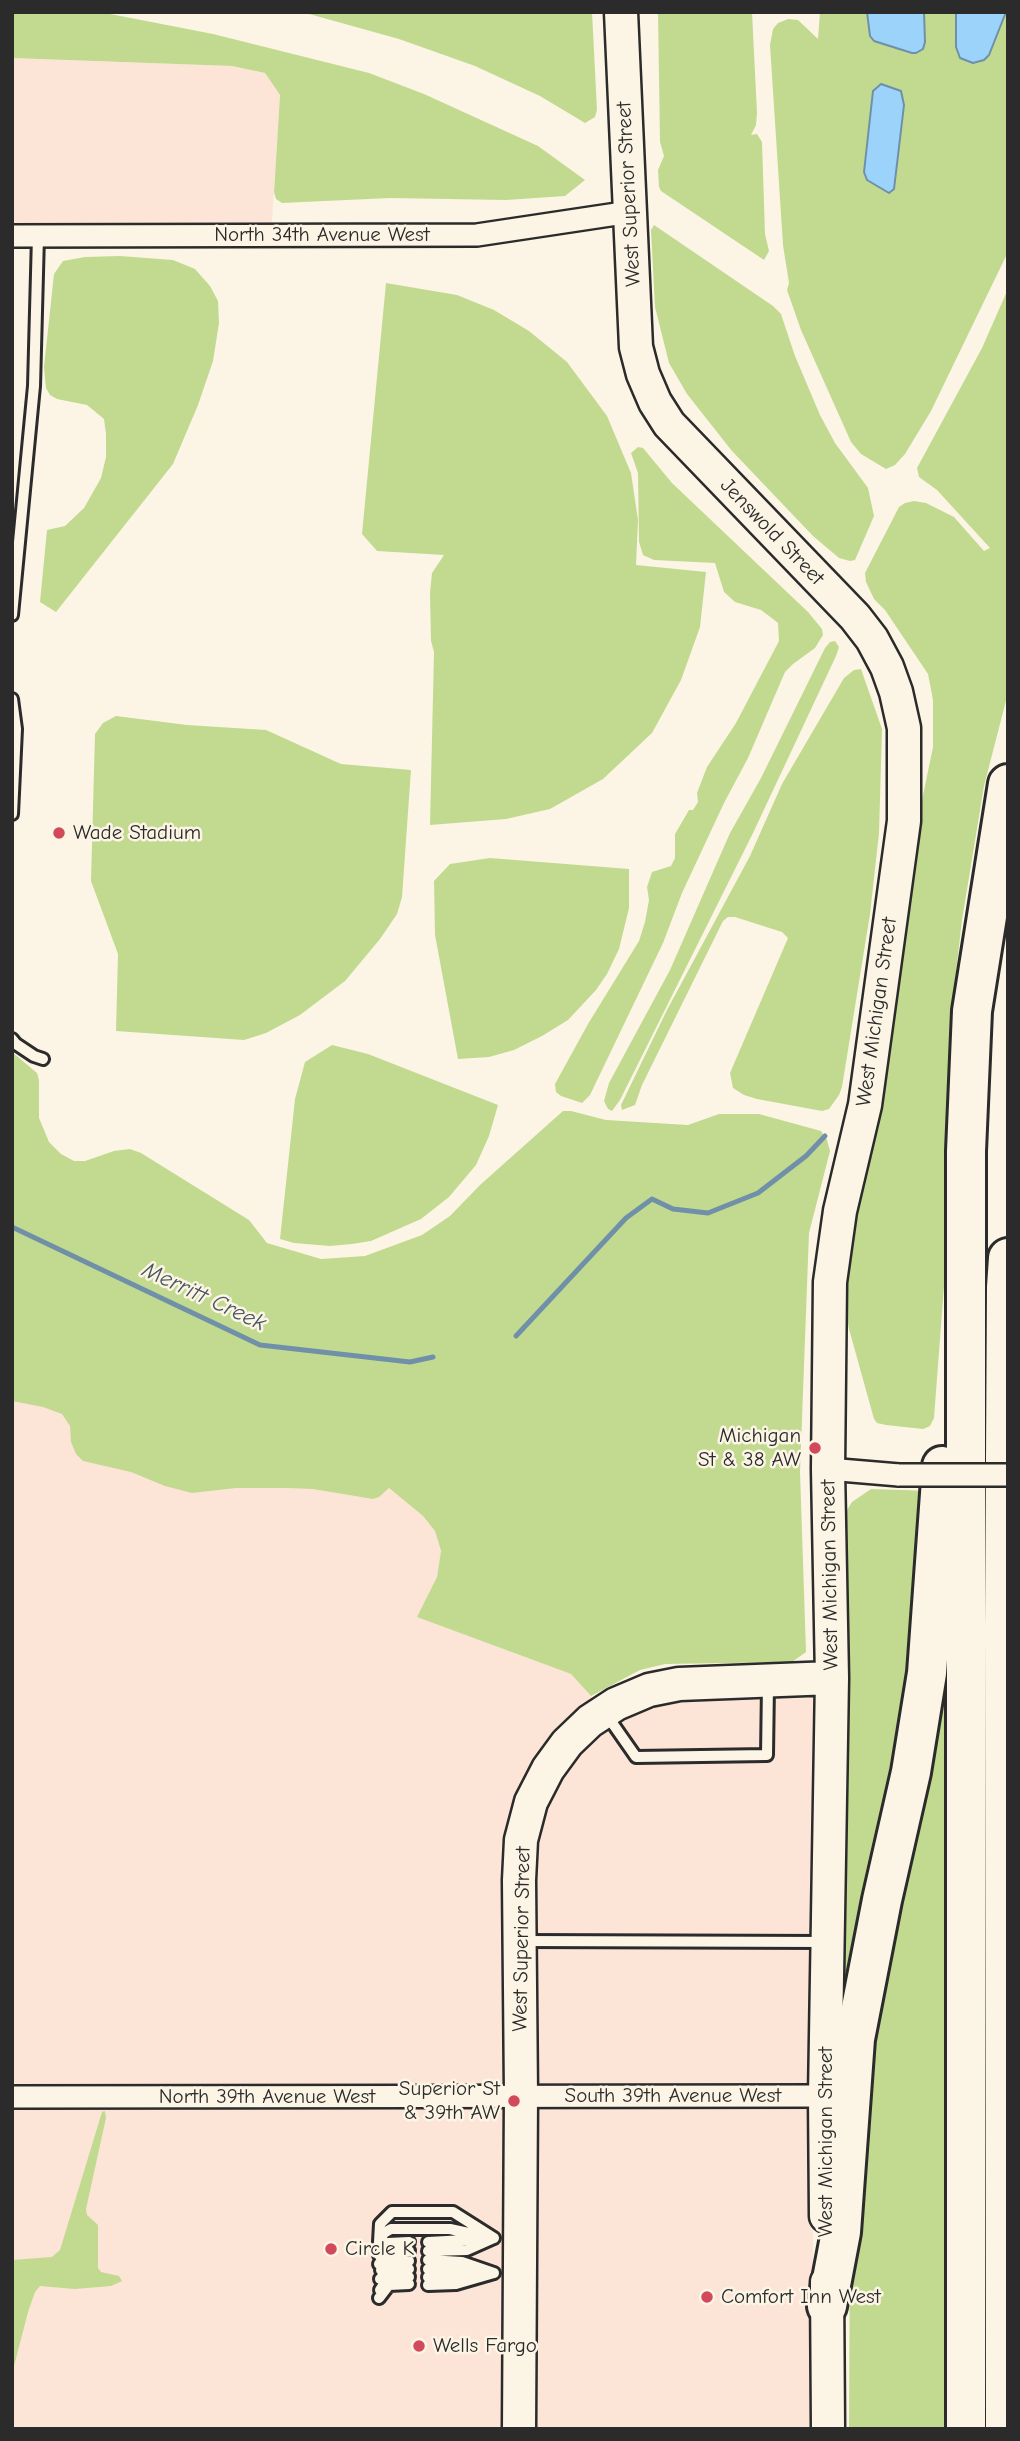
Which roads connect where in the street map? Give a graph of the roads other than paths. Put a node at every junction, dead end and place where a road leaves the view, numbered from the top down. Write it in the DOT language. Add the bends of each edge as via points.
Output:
graph roads {
  1 [pos="621,12"];
  2 [pos="630,212"];
  3 [pos="12,236"];
  4 [pos="38,236"];
  5 [pos="643,374"];
  6 [pos="12,615"];
  7 [pos="12,699"];
  8 [pos="904,728"];
  9 [pos="1008,784"];
  10 [pos="12,814"];
  11 [pos="12,1039"];
  12 [pos="43,1059"];
  13 [pos="1008,1258"];
  14 [pos="965,1280"];
  15 [pos="828,1469"];
  16 [pos="1008,1475"];
  17 [pos="1006,1638"];
  18 [pos="832,1678"];
  19 [pos="768,1680"];
  20 [pos="604,1712"];
  21 [pos="519,1941"];
  22 [pos="828,1942"];
  23 [pos="521,2095"];
  24 [pos="825,2096"];
  25 [pos="12,2097"];
  26 [pos="494,2238"];
  27 [pos="409,2264"];
  28 [pos="428,2264"];
  29 [pos="379,2276"];
  30 [pos="827,2306"];
  31 [pos="519,2429"];
  32 [pos="828,2429"];
  33 [pos="966,2429"];
  34 [pos="1005,2429"];
  1 -- 2 [label="street, West Superior Street"];
  2 -- 4 [label="street, North 34th Avenue West" via="477,235"];
  2 -- 5 [label="street, West Superior Street" via="636,346"];
  3 -- 4 [label="street, North 34th Avenue West"];
  4 -- 6 [label="lane" via="34,386"];
  5 -- 8 [label="street, Jenswold Street" via="669,424 872,639 896,692"];
  7 -- 10 [label="lane" via="16,729"];
  8 -- 15 [label="street, West Michigan Street" via="904,821 865,1105 840,1211 830,1282"];
  9 -- 14 [label="highway" via="972,1011"];
  11 -- 12 [label="lane"];
  13 -- 17 [label="highway"];
  14 -- 30 [label="highway" via="949,1365 927,1673 855,2039 841,2232"];
  14 -- 33 [label="highway"];
  15 -- 16 [label="street, bridge" via="899,1475"];
  15 -- 18 [label="street, West Michigan Street"];
  17 -- 34 [label="highway"];
  18 -- 19 [label="street, West Superior Street"];
  18 -- 22 [label="street, West Michigan Street"];
  19 -- 20 [label="street, West Superior Street" via="679,1684 649,1690"];
  19 -- 20 [label="lane" via="766,1755 636,1757"];
  20 -- 21 [label="street, West Superior Street" via="567,1743 531,1802 522,1840"];
  21 -- 22 [label="lane"];
  21 -- 23 [label="street, West Superior Street"];
  22 -- 24 [label="street, West Michigan Street"];
  23 -- 24 [label="street, South 39th Avenue West"];
  23 -- 25 [label="street, North 39th Avenue West"];
  23 -- 31 [label="street, West Superior Street"];
  24 -- 30 [label="street, West Michigan Street"];
  26 -- 26 [label="lane" via="450,2229 391,2229 379,2242 380,2224 391,2212 453,2212"];
  26 -- 28 [label="lane"];
  27 -- 29 [label="lane" via="388,2278"];
  27 -- 29 [label="lane" via="389,2261"];
  27 -- 29 [label="lane" via="388,2243"];
  28 -- 28 [label="lane" via="465,2282 494,2273 462,2262"];
  30 -- 32 [label="street, West Michigan Street"];
}
